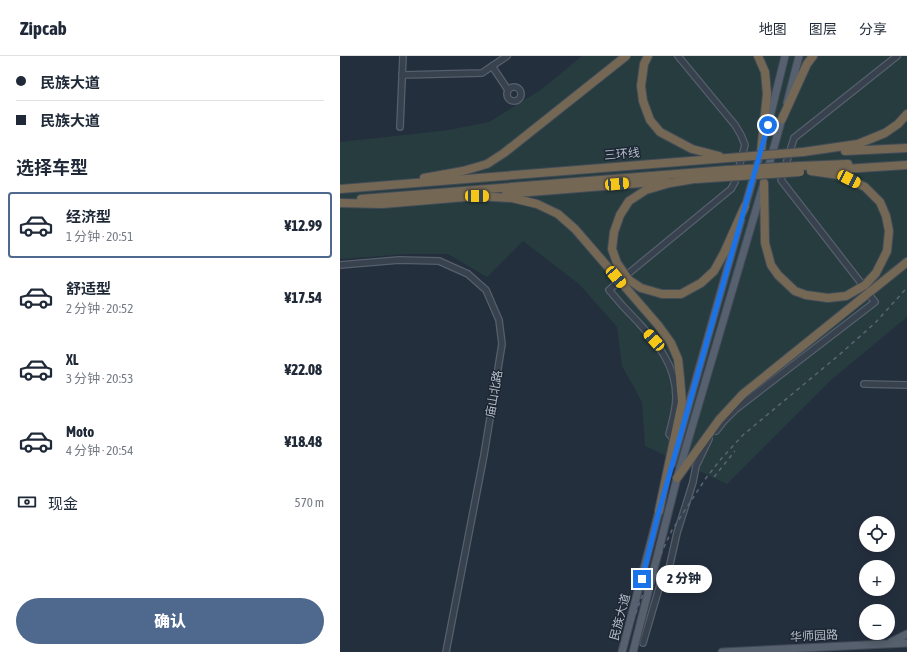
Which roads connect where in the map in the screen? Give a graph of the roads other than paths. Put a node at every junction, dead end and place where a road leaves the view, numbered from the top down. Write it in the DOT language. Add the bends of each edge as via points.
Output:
graph roads {
  1 [pos="403,56"];
  2 [pos="507,56"];
  3 [pos="626,56"];
  4 [pos="648,56"];
  5 [pos="678,56"];
  6 [pos="758,56"];
  7 [pos="785,56"];
  8 [pos="799,56"];
  9 [pos="813,56"];
  10 [pos="897,56"];
  11 [pos="492,66"];
  12 [pos="402,75"];
  13 [pos="508,90"];
  14 [pos="907,114"];
  15 [pos="782,119"];
  16 [pos="400,128"];
  17 [pos="907,148"];
  18 [pos="761,152"];
  19 [pos="802,152"];
  20 [pos="728,158"];
  21 [pos="907,161"];
  22 [pos="907,165"];
  23 [pos="800,169"];
  24 [pos="811,171"];
  25 [pos="726,173"];
  26 [pos="700,178"];
  27 [pos="764,183"];
  28 [pos="376,186"];
  29 [pos="340,189"];
  30 [pos="477,196"];
  31 [pos="340,202"];
  32 [pos="746,206"];
  33 [pos="907,262"];
  34 [pos="340,265"];
  35 [pos="629,273"];
  36 [pos="617,283"];
  37 [pos="861,283"];
  38 [pos="871,297"];
  39 [pos="864,384"];
  40 [pos="907,385"];
  41 [pos="674,440"];
  42 [pos="677,478"];
  43 [pos="659,511"];
  44 [pos="907,634"];
  45 [pos="644,643"];
  46 [pos="907,643"];
  47 [pos="888,644"];
  48 [pos="446,652"];
  49 [pos="622,652"];
  50 [pos="633,652"];
  51 [pos="722,652"];
  1 -- 12 [label="street"];
  2 -- 11 [label="street"];
  3 -- 28 [label="highway" via="487,164 463,171"];
  4 -- 20 [label="highway" via="644,64 641,86 650,120 660,132 692,149"];
  5 -- 35 [label="street" via="735,126 744,145 731,189"];
  6 -- 18 [label="highway" via="765,72 766,94"];
  7 -- 18 [label="main road, 民族大道"];
  8 -- 15 [label="main road, 民族大道"];
  9 -- 15 [label="highway"];
  10 -- 37 [label="street" via="794,138 781,180"];
  11 -- 12 [label="street" via="482,73"];
  11 -- 13 [label="street"];
  12 -- 16 [label="street"];
  14 -- 19 [label="highway" via="886,133 858,144"];
  15 -- 27 [label="main road, 民族大道"];
  17 -- 19 [label="highway, 三环线"];
  18 -- 32 [label="main road, 民族大道"];
  19 -- 20 [label="highway, 三环线, bridge"];
  20 -- 28 [label="highway, 三环线"];
  21 -- 23 [label="highway, 三环线"];
  22 -- 24 [label="highway"];
  23 -- 24 [label="highway"];
  23 -- 25 [label="highway, 三环线, bridge"];
  24 -- 27 [label="highway" via="839,175 865,187 880,202 886,216 889,231 887,251 876,273 865,285 846,296 828,298 806,295 795,291 778,275 771,265 765,243"];
  25 -- 26 [label="highway"];
  25 -- 31 [label="highway, 三环线"];
  26 -- 30 [label="highway"];
  26 -- 32 [label="highway" via="646,190 629,201 620,215 612,249 617,263 629,280 641,288 662,294 680,294 701,283 714,271"];
  27 -- 42 [label="main road, 民族大道"];
  28 -- 29 [label="highway, 三环线"];
  30 -- 31 [label="highway" via="382,204"];
  30 -- 41 [label="highway" via="512,198 537,204 558,214 575,229 658,325 671,343 678,359 682,402"];
  32 -- 43 [label="main road, 民族大道"];
  33 -- 42 [label="highway" via="743,394 719,420"];
  34 -- 48 [label="street, 庙山北路" via="399,260 439,261 468,274 486,290 499,320 502,344"];
  36 -- 41 [label="street" via="608,290 654,340 667,360 674,378 676,398 669,434"];
  38 -- 45 [label="street" via="875,302 736,409 708,441 696,466 668,573 662,578"];
  39 -- 40 [label="street"];
  41 -- 43 [label="highway"];
  42 -- 50 [label="main road, 民族大道"];
  43 -- 49 [label="main road, 民族大道"];
  44 -- 47 [label="main road"];
  46 -- 47 [label="main road, 华师园路"];
  47 -- 51 [label="main road, 华师园路"];
}
